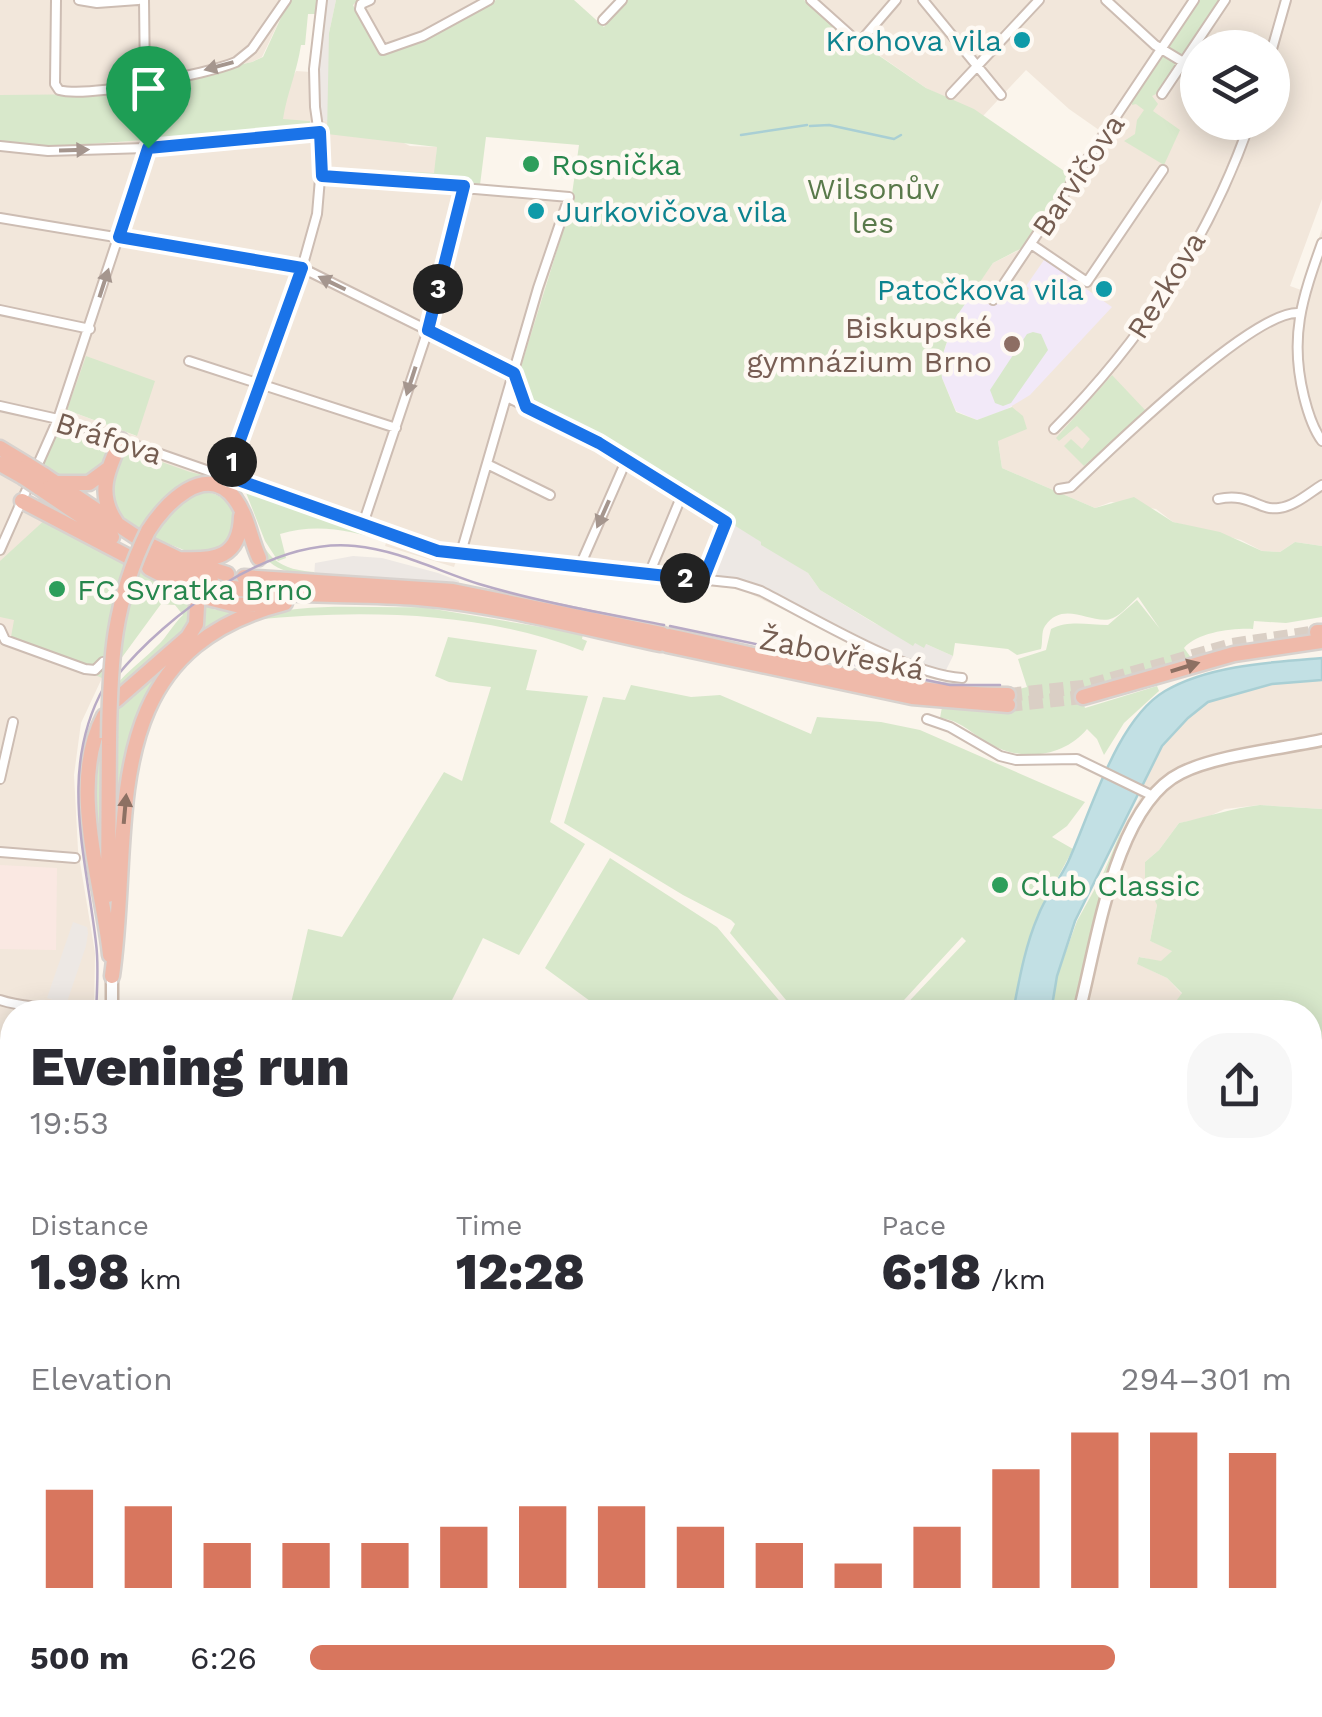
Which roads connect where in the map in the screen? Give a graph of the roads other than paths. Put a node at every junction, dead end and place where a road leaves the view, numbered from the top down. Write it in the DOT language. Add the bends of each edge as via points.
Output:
graph roads {
  1 [pos="56,0"];
  2 [pos="79,0"];
  3 [pos="141,0"];
  4 [pos="286,0"];
  5 [pos="322,0"];
  6 [pos="489,0"];
  7 [pos="622,0"];
  8 [pos="811,0"];
  9 [pos="896,0"];
  10 [pos="923,0"];
  11 [pos="1039,0"];
  12 [pos="1106,0"];
  13 [pos="1194,0"];
  14 [pos="1225,0"];
  15 [pos="1286,0"];
  16 [pos="365,2"];
  17 [pos="603,20"];
  18 [pos="1204,30"];
  19 [pos="1277,30"];
  20 [pos="1162,50"];
  21 [pos="1180,62"];
  22 [pos="1180,65"];
  23 [pos="978,66"];
  24 [pos="144,82"];
  25 [pos="951,94"];
  26 [pos="1162,94"];
  27 [pos="1001,96"];
  28 [pos="320,132"];
  29 [pos="1242,140"];
  30 [pos="0,146"];
  31 [pos="148,148"];
  32 [pos="1163,170"];
  33 [pos="322,176"];
  34 [pos="464,186"];
  35 [pos="0,218"];
  36 [pos="119,237"];
  37 [pos="1322,242"];
  38 [pos="1031,244"];
  39 [pos="302,268"];
  40 [pos="993,300"];
  41 [pos="0,310"];
  42 [pos="1299,313"];
  43 [pos="90,328"];
  44 [pos="428,330"];
  45 [pos="188,361"];
  46 [pos="514,373"];
  47 [pos="260,384"];
  48 [pos="507,397"];
  49 [pos="0,406"];
  50 [pos="526,407"];
  51 [pos="58,419"];
  52 [pos="396,428"];
  53 [pos="1054,429"];
  54 [pos="121,440"];
  55 [pos="1322,441"];
  56 [pos="0,448"];
  57 [pos="626,461"];
  58 [pos="0,464"];
  59 [pos="487,464"];
  60 [pos="108,469"];
  61 [pos="26,471"];
  62 [pos="227,476"];
  63 [pos="46,481"];
  64 [pos="1322,485"];
  65 [pos="1059,490"];
  66 [pos="550,495"];
  67 [pos="682,495"];
  68 [pos="1218,499"];
  69 [pos="22,501"];
  70 [pos="242,511"];
  71 [pos="0,514"];
  72 [pos="15,518"];
  73 [pos="364,524"];
  74 [pos="119,527"];
  75 [pos="137,548"];
  76 [pos="0,550"];
  77 [pos="460,556"];
  78 [pos="179,559"];
  79 [pos="579,568"];
  80 [pos="649,574"];
  81 [pos="244,578"];
  82 [pos="703,580"];
  83 [pos="328,584"];
  84 [pos="208,591"];
  85 [pos="352,596"];
  86 [pos="285,604"];
  87 [pos="0,629"];
  88 [pos="1320,635"];
  89 [pos="664,640"];
  90 [pos="103,662"];
  91 [pos="962,678"];
  92 [pos="1082,697"];
  93 [pos="116,700"];
  94 [pos="1008,700"];
  95 [pos="104,716"];
  96 [pos="926,719"];
  97 [pos="12,722"];
  98 [pos="1322,740"];
  99 [pos="0,780"];
  100 [pos="1147,793"];
  101 [pos="0,852"];
  102 [pos="76,858"];
  103 [pos="112,976"];
  104 [pos="112,1000"];
  105 [pos="1082,1000"];
  1 -- 24 [label="street" via="59,90"];
  2 -- 3 [label="street"];
  3 -- 24 [label="street"];
  4 -- 24 [label="street, one-way" via="236,62"];
  5 -- 28 [label="street" via="314,69"];
  6 -- 16 [label="street" via="383,50 360,9"];
  7 -- 17 [label="street"];
  8 -- 9 [label="street" via="858,43"];
  10 -- 23 [label="street"];
  11 -- 23 [label="street"];
  12 -- 20 [label="street"];
  13 -- 20 [label="street, Barvičova"];
  14 -- 18 [label="street, Barvičova"];
  15 -- 19 [label="street"];
  20 -- 21 [label="street"];
  20 -- 38 [label="street, Barvičova"];
  22 -- 26 [label="street, Barvičova"];
  23 -- 25 [label="street"];
  23 -- 27 [label="street"];
  28 -- 31 [label="street"];
  28 -- 33 [label="street"];
  29 -- 53 [label="street, Rezkova" via="1168,290"];
  30 -- 31 [label="street, one-way"];
  31 -- 36 [label="street"];
  32 -- 38 [label="street" via="1087,282"];
  33 -- 34 [label="street"];
  33 -- 39 [label="street"];
  34 -- 44 [label="street"];
  34 -- 46 [label="street" via="566,196"];
  35 -- 36 [label="street"];
  36 -- 39 [label="street"];
  43 -- 36 [label="street, one-way"];
  37 -- 42 [label="street"];
  38 -- 40 [label="street, Barvičova"];
  44 -- 39 [label="street, one-way"];
  39 -- 47 [label="street"];
  41 -- 43 [label="street"];
  42 -- 55 [label="street" via="1300,380"];
  42 -- 65 [label="street" via="1287,312 1238,341 1071,487"];
  43 -- 51 [label="street"];
  44 -- 46 [label="street"];
  44 -- 52 [label="street, one-way"];
  45 -- 47 [label="street"];
  46 -- 48 [label="street"];
  46 -- 50 [label="street"];
  47 -- 52 [label="street"];
  47 -- 62 [label="street"];
  48 -- 50 [label="street"];
  48 -- 59 [label="street"];
  49 -- 51 [label="street, Bráfova"];
  50 -- 57 [label="street"];
  51 -- 54 [label="street, Bráfova"];
  51 -- 69 [label="street"];
  52 -- 73 [label="street"];
  54 -- 60 [label="highway"];
  54 -- 62 [label="street, Bráfova"];
  56 -- 61 [label="highway, Žabovřeská"];
  57 -- 67 [label="street"];
  57 -- 79 [label="street, one-way"];
  58 -- 61 [label="highway, Žabovřeská"];
  59 -- 66 [label="street"];
  59 -- 77 [label="street"];
  60 -- 63 [label="highway" via="88,483"];
  60 -- 74 [label="highway" via="104,499"];
  61 -- 63 [label="highway, Žabovřeská, bridge"];
  62 -- 73 [label="street, Bráfova"];
  63 -- 74 [label="highway, Žabovřeská"];
  63 -- 75 [label="highway, Žabovřeská" via="88,522"];
  64 -- 68 [label="street" via="1276,509 1237,495"];
  67 -- 80 [label="street"];
  67 -- 82 [label="street" via="726,522"];
  69 -- 72 [label="street"];
  69 -- 75 [label="highway"];
  70 -- 75 [label="highway" via="222,489 192,487 168,502"];
  70 -- 78 [label="highway" via="232,548 212,559"];
  70 -- 83 [label="highway" via="263,562 275,572"];
  71 -- 72 [label="street"];
  72 -- 76 [label="street"];
  73 -- 77 [label="street, Bráfova"];
  74 -- 75 [label="highway, Žabovřeská"];
  75 -- 78 [label="highway, Žabovřeská"];
  75 -- 84 [label="highway, Žabovřeská"];
  75 -- 84 [label="highway" via="174,582"];
  75 -- 103 [label="highway, bridge" via="110,663"];
  77 -- 79 [label="street, Bráfova"];
  78 -- 84 [label="highway, Žabovřeská"];
  79 -- 80 [label="street, Bráfova"];
  80 -- 82 [label="street, Bráfova"];
  81 -- 83 [label="highway, Žabovřeská"];
  82 -- 91 [label="street, Bráfova" via="761,590 910,664"];
  83 -- 89 [label="highway, Žabovřeská" via="453,591"];
  84 -- 85 [label="highway, Žabovřeská"];
  84 -- 86 [label="highway" via="243,605"];
  84 -- 93 [label="highway" via="188,637"];
  85 -- 86 [label="highway"];
  85 -- 89 [label="highway, Žabovřeská" via="452,602"];
  103 -- 86 [label="highway, one-way" via="130,756 146,711 172,670 206,637 250,613"];
  87 -- 90 [label="street" via="6,640 86,668"];
  92 -- 88 [label="highway, one-way"];
  89 -- 94 [label="highway, Žabovřeská"];
  95 -- 103 [label="highway" via="92,746 90,807"];
  96 -- 100 [label="street" via="1000,756 1078,758"];
  97 -- 99 [label="street"];
  98 -- 100 [label="street" via="1195,767"];
  100 -- 105 [label="street" via="1122,848"];
  101 -- 102 [label="street"];
  103 -- 104 [label="street"];
}
